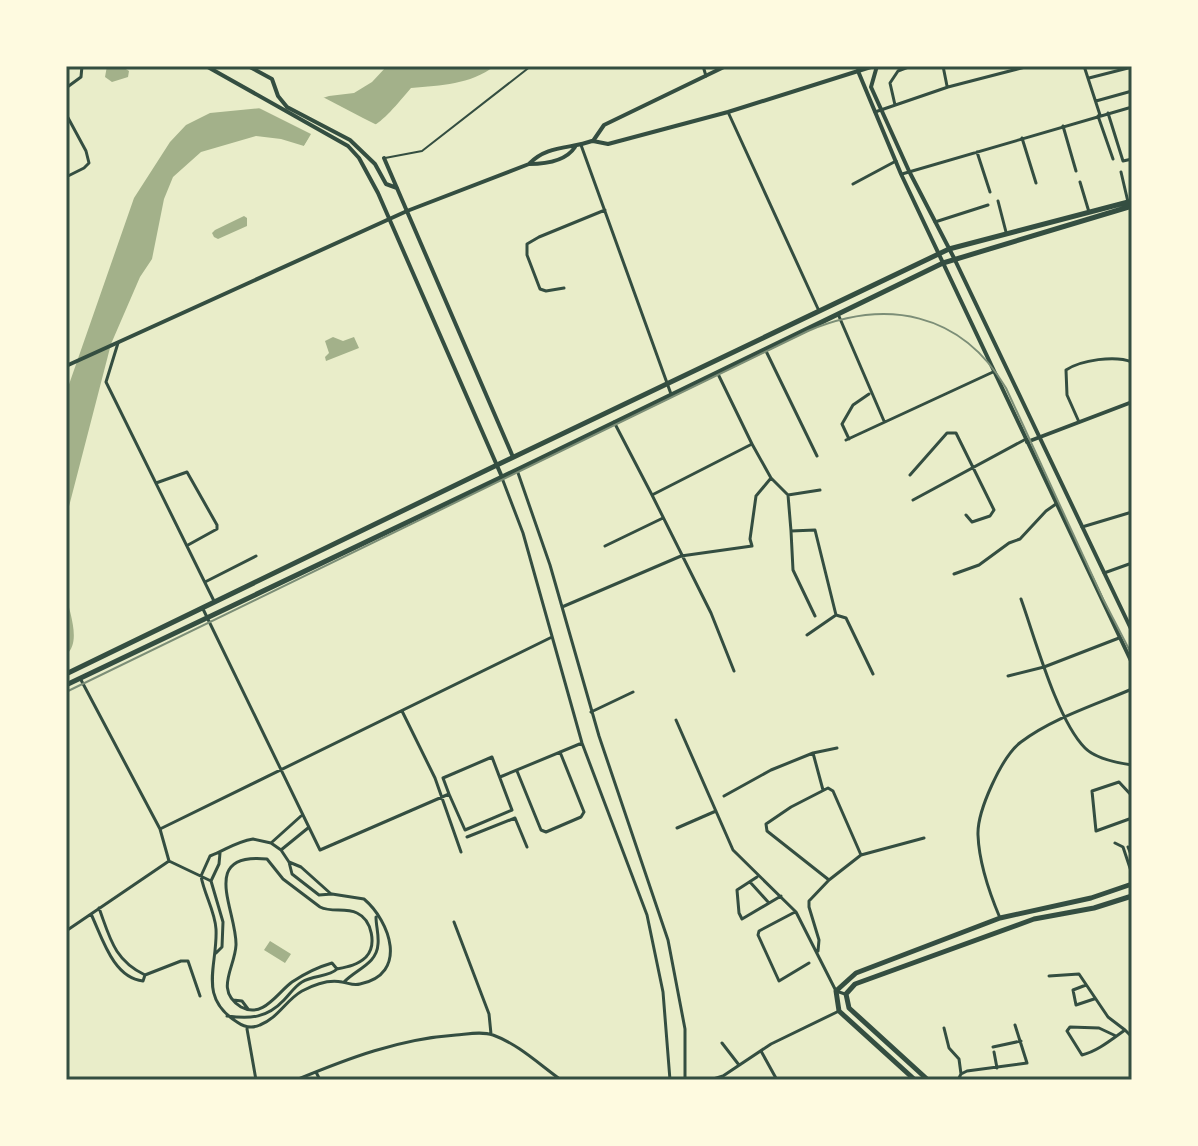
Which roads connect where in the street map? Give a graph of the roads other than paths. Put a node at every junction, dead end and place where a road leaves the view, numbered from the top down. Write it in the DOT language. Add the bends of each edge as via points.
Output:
graph roads {
  1 [pos="82,66"];
  2 [pos="206,66"];
  3 [pos="248,66"];
  4 [pos="531,66"];
  5 [pos="703,66"];
  6 [pos="726,66"];
  7 [pos="875,66"];
  8 [pos="911,66"];
  9 [pos="943,66"];
  10 [pos="1029,66"];
  11 [pos="1084,66"];
  12 [pos="1132,67"];
  13 [pos="214,68"];
  14 [pos="859,68"];
  15 [pos="1010,68"];
  16 [pos="706,76"];
  17 [pos="1088,79"];
  18 [pos="948,87"];
  19 [pos="66,88"];
  20 [pos="1132,91"];
  21 [pos="1096,101"];
  22 [pos="895,105"];
  23 [pos="1132,107"];
  24 [pos="285,109"];
  25 [pos="882,109"];
  26 [pos="728,112"];
  27 [pos="875,112"];
  28 [pos="1108,113"];
  29 [pos="66,114"];
  30 [pos="1099,115"];
  31 [pos="1063,126"];
  32 [pos="1022,138"];
  33 [pos="593,141"];
  34 [pos="578,146"];
  35 [pos="977,152"];
  36 [pos="384,158"];
  37 [pos="1113,159"];
  38 [pos="1132,159"];
  39 [pos="896,161"];
  40 [pos="529,164"];
  41 [pos="909,171"];
  42 [pos="1076,171"];
  43 [pos="1121,172"];
  44 [pos="901,174"];
  45 [pos="66,177"];
  46 [pos="1080,182"];
  47 [pos="1036,183"];
  48 [pos="853,184"];
  49 [pos="397,188"];
  50 [pos="990,192"];
  51 [pos="998,201"];
  52 [pos="1131,203"];
  53 [pos="988,205"];
  54 [pos="605,210"];
  55 [pos="407,211"];
  56 [pos="1089,212"];
  57 [pos="390,219"];
  58 [pos="935,222"];
  59 [pos="1006,232"];
  60 [pos="949,249"];
  61 [pos="939,254"];
  62 [pos="954,258"];
  63 [pos="943,263"];
  64 [pos="564,288"];
  65 [pos="843,300"];
  66 [pos="847,309"];
  67 [pos="819,311"];
  68 [pos="837,314"];
  69 [pos="116,344"];
  70 [pos="765,349"];
  71 [pos="1132,362"];
  72 [pos="66,366"];
  73 [pos="717,372"];
  74 [pos="993,372"];
  75 [pos="667,383"];
  76 [pos="671,394"];
  77 [pos="869,394"];
  78 [pos="1131,401"];
  79 [pos="884,421"];
  80 [pos="614,422"];
  81 [pos="1079,422"];
  82 [pos="1041,437"];
  83 [pos="1026,441"];
  84 [pos="752,444"];
  85 [pos="817,456"];
  86 [pos="513,457"];
  87 [pos="497,465"];
  88 [pos="973,468"];
  89 [pos="517,470"];
  90 [pos="910,475"];
  91 [pos="502,477"];
  92 [pos="771,478"];
  93 [pos="156,483"];
  94 [pos="820,490"];
  95 [pos="652,495"];
  96 [pos="788,495"];
  97 [pos="913,500"];
  98 [pos="1056,504"];
  99 [pos="1132,512"];
  100 [pos="966,515"];
  101 [pos="663,518"];
  102 [pos="1080,527"];
  103 [pos="791,531"];
  104 [pos="188,545"];
  105 [pos="605,546"];
  106 [pos="256,556"];
  107 [pos="681,556"];
  108 [pos="1132,563"];
  109 [pos="1104,573"];
  110 [pos="954,574"];
  111 [pos="205,582"];
  112 [pos="1021,599"];
  113 [pos="214,602"];
  114 [pos="562,607"];
  115 [pos="203,609"];
  116 [pos="836,615"];
  117 [pos="815,616"];
  118 [pos="206,617"];
  119 [pos="1132,631"];
  120 [pos="807,635"];
  121 [pos="552,636"];
  122 [pos="1119,638"];
  123 [pos="1132,663"];
  124 [pos="1044,667"];
  125 [pos="734,671"];
  126 [pos="66,674"];
  127 [pos="873,674"];
  128 [pos="1008,676"];
  129 [pos="80,678"];
  130 [pos="66,685"];
  131 [pos="1132,689"];
  132 [pos="633,692"];
  133 [pos="402,711"];
  134 [pos="591,712"];
  135 [pos="1066,718"];
  136 [pos="676,720"];
  137 [pos="582,743"];
  138 [pos="837,748"];
  139 [pos="560,752"];
  140 [pos="813,753"];
  141 [pos="1132,765"];
  142 [pos="280,771"];
  143 [pos="517,771"];
  144 [pos="500,777"];
  145 [pos="823,790"];
  146 [pos="449,794"];
  147 [pos="724,796"];
  148 [pos="1132,796"];
  149 [pos="440,798"];
  150 [pos="512,810"];
  151 [pos="716,811"];
  152 [pos="302,815"];
  153 [pos="515,818"];
  154 [pos="1132,818"];
  155 [pos="308,828"];
  156 [pos="677,828"];
  157 [pos="160,829"];
  158 [pos="467,837"];
  159 [pos="924,838"];
  160 [pos="271,843"];
  161 [pos="1115,843"];
  162 [pos="527,847"];
  163 [pos="1128,847"];
  164 [pos="281,850"];
  165 [pos="461,852"];
  166 [pos="220,853"];
  167 [pos="861,855"];
  168 [pos="1132,857"];
  169 [pos="169,861"];
  170 [pos="289,862"];
  171 [pos="1132,874"];
  172 [pos="201,876"];
  173 [pos="758,876"];
  174 [pos="829,880"];
  175 [pos="211,881"];
  176 [pos="750,881"];
  177 [pos="1132,884"];
  178 [pos="332,894"];
  179 [pos="781,896"];
  180 [pos="1132,896"];
  181 [pos="769,903"];
  182 [pos="99,908"];
  183 [pos="796,912"];
  184 [pos="91,914"];
  185 [pos="377,915"];
  186 [pos="1000,918"];
  187 [pos="454,922"];
  188 [pos="66,931"];
  189 [pos="818,951"];
  190 [pos="216,953"];
  191 [pos="809,963"];
  192 [pos="337,969"];
  193 [pos="145,975"];
  194 [pos="1049,976"];
  195 [pos="344,982"];
  196 [pos="1086,985"];
  197 [pos="836,991"];
  198 [pos="846,994"];
  199 [pos="200,996"];
  200 [pos="1095,999"];
  201 [pos="839,1011"];
  202 [pos="227,1016"];
  203 [pos="1015,1025"];
  204 [pos="247,1027"];
  205 [pos="944,1028"];
  206 [pos="1125,1030"];
  207 [pos="491,1034"];
  208 [pos="1116,1036"];
  209 [pos="1132,1037"];
  210 [pos="1021,1041"];
  211 [pos="722,1043"];
  212 [pos="761,1051"];
  213 [pos="739,1065"];
  214 [pos="997,1068"];
  215 [pos="316,1072"];
  216 [pos="961,1074"];
  217 [pos="320,1079"];
  218 [pos="256,1080"];
  219 [pos="296,1080"];
  220 [pos="313,1080"];
  221 [pos="561,1080"];
  222 [pos="670,1080"];
  223 [pos="685,1080"];
  224 [pos="710,1080"];
  225 [pos="777,1080"];
  226 [pos="915,1080"];
  227 [pos="928,1080"];
  228 [pos="958,1080"];
  1 -- 19 [label="street" via="81,77"];
  2 -- 13 [label="main road"];
  3 -- 24 [label="main road" via="272,79"];
  4 -- 36 [label="lane" via="422,151"];
  5 -- 16 [label="street"];
  6 -- 16 [label="main road"];
  7 -- 14 [label="main road"];
  7 -- 25 [label="main road" via="871,87"];
  8 -- 22 [label="street" via="891,80"];
  9 -- 18 [label="street"];
  10 -- 15 [label="street"];
  11 -- 17 [label="street"];
  12 -- 17 [label="street"];
  13 -- 24 [label="main road"];
  14 -- 26 [label="main road"];
  14 -- 27 [label="main road"];
  15 -- 18 [label="street"];
  16 -- 33 [label="main road" via="604,125"];
  17 -- 21 [label="street"];
  18 -- 22 [label="street"];
  20 -- 21 [label="street"];
  21 -- 30 [label="street"];
  22 -- 25 [label="street"];
  23 -- 28 [label="street"];
  24 -- 49 [label="main road" via="344,136 365,153 386,184"];
  24 -- 57 [label="main road" via="348,146"];
  25 -- 27 [label="street"];
  25 -- 41 [label="main road"];
  26 -- 33 [label="main road" via="608,144"];
  26 -- 67 [label="street"];
  27 -- 39 [label="main road"];
  28 -- 30 [label="street"];
  28 -- 38 [label="street" via="1123,161"];
  29 -- 45 [label="street" via="89,163"];
  30 -- 31 [label="street"];
  30 -- 37 [label="street"];
  31 -- 32 [label="street"];
  31 -- 42 [label="street"];
  32 -- 35 [label="street"];
  32 -- 47 [label="street"];
  33 -- 34 [label="main road"];
  34 -- 40 [label="main road" via="570,155"];
  34 -- 40 [label="main road" via="538,154"];
  34 -- 54 [label="street"];
  35 -- 41 [label="street"];
  35 -- 50 [label="street"];
  36 -- 49 [label="main road"];
  39 -- 44 [label="main road"];
  39 -- 48 [label="street"];
  40 -- 55 [label="main road"];
  41 -- 44 [label="street"];
  41 -- 58 [label="main road"];
  43 -- 52 [label="street"];
  44 -- 61 [label="main road"];
  46 -- 56 [label="street"];
  49 -- 55 [label="main road"];
  51 -- 59 [label="street"];
  52 -- 56 [label="main road"];
  52 -- 62 [label="main road"];
  53 -- 58 [label="street"];
  54 -- 64 [label="street" via="527,244 540,289"];
  54 -- 75 [label="street"];
  55 -- 57 [label="main road"];
  55 -- 86 [label="main road"];
  56 -- 59 [label="main road"];
  57 -- 69 [label="main road"];
  57 -- 87 [label="main road"];
  58 -- 60 [label="main road"];
  59 -- 60 [label="main road"];
  60 -- 61 [label="main road"];
  60 -- 62 [label="main road"];
  61 -- 63 [label="main road"];
  61 -- 65 [label="main road"];
  62 -- 63 [label="main road"];
  62 -- 82 [label="main road"];
  63 -- 66 [label="main road"];
  63 -- 74 [label="main road"];
  65 -- 66 [label="main road"];
  65 -- 67 [label="main road"];
  66 -- 68 [label="main road"];
  67 -- 75 [label="main road"];
  68 -- 70 [label="main road"];
  68 -- 79 [label="street"];
  69 -- 72 [label="main road"];
  69 -- 93 [label="street" via="106,382"];
  70 -- 73 [label="main road"];
  70 -- 85 [label="street"];
  71 -- 81 [label="street" via="1099,360 1066,370 1067,395"];
  73 -- 76 [label="main road"];
  73 -- 84 [label="street"];
  74 -- 79 [label="street"];
  74 -- 83 [label="main road"];
  75 -- 76 [label="street"];
  75 -- 86 [label="main road"];
  76 -- 80 [label="main road"];
  77 -- 79 [label="street" via="853,405 842,424 848,439"];
  78 -- 81 [label="main road"];
  80 -- 89 [label="main road"];
  80 -- 95 [label="street"];
  81 -- 82 [label="main road"];
  82 -- 83 [label="main road"];
  82 -- 102 [label="main road"];
  83 -- 88 [label="street"];
  83 -- 98 [label="main road"];
  84 -- 92 [label="street"];
  84 -- 95 [label="street"];
  86 -- 87 [label="main road"];
  86 -- 89 [label="main road"];
  87 -- 91 [label="main road"];
  87 -- 113 [label="main road"];
  88 -- 90 [label="street" via="951,432"];
  88 -- 97 [label="street"];
  88 -- 100 [label="street" via="994,510 972,522"];
  89 -- 91 [label="main road"];
  89 -- 114 [label="street"];
  91 -- 118 [label="main road"];
  91 -- 121 [label="street"];
  92 -- 96 [label="street"];
  92 -- 107 [label="street" via="756,496 752,546"];
  93 -- 104 [label="street"];
  93 -- 104 [label="street" via="187,472 217,525"];
  94 -- 96 [label="street"];
  95 -- 101 [label="street"];
  96 -- 103 [label="street"];
  98 -- 110 [label="street" via="1020,539"];
  98 -- 122 [label="main road"];
  99 -- 102 [label="street"];
  101 -- 105 [label="street"];
  101 -- 107 [label="street"];
  102 -- 109 [label="main road"];
  103 -- 116 [label="street" via="815,530"];
  103 -- 117 [label="street" via="791,563"];
  104 -- 111 [label="street"];
  106 -- 111 [label="street"];
  107 -- 114 [label="street"];
  107 -- 125 [label="street"];
  108 -- 109 [label="street"];
  109 -- 119 [label="main road"];
  111 -- 113 [label="street"];
  112 -- 124 [label="street"];
  113 -- 115 [label="main road"];
  114 -- 134 [label="street"];
  115 -- 118 [label="street"];
  115 -- 126 [label="main road"];
  116 -- 120 [label="street"];
  116 -- 127 [label="street" via="846,618"];
  118 -- 129 [label="main road"];
  118 -- 142 [label="street"];
  121 -- 133 [label="street"];
  121 -- 137 [label="street"];
  122 -- 123 [label="main road"];
  122 -- 124 [label="street"];
  124 -- 128 [label="street"];
  124 -- 135 [label="street"];
  129 -- 130 [label="main road"];
  129 -- 157 [label="street"];
  131 -- 135 [label="street"];
  132 -- 134 [label="street"];
  133 -- 142 [label="street"];
  133 -- 149 [label="street"];
  134 -- 223 [label="street" via="668,940 685,1029"];
  135 -- 141 [label="street" via="1086,750"];
  135 -- 186 [label="street" via="1020,742 1003,759 991,787 978,831"];
  136 -- 151 [label="street"];
  137 -- 139 [label="street"];
  137 -- 222 [label="street" via="659,960"];
  138 -- 140 [label="street"];
  139 -- 143 [label="street"];
  139 -- 143 [label="street" via="584,812 581,817 541,830"];
  140 -- 145 [label="street"];
  140 -- 147 [label="street"];
  142 -- 152 [label="street"];
  142 -- 157 [label="street"];
  143 -- 144 [label="street"];
  144 -- 146 [label="street" via="492,757 443,778"];
  144 -- 150 [label="street"];
  145 -- 167 [label="street" via="833,791"];
  145 -- 174 [label="street" via="765,828"];
  146 -- 149 [label="street"];
  146 -- 150 [label="street" via="465,830"];
  148 -- 154 [label="street" via="1119,782 1092,791 1096,831"];
  149 -- 155 [label="street" via="320,850"];
  149 -- 165 [label="street"];
  150 -- 153 [label="street"];
  151 -- 156 [label="street"];
  151 -- 173 [label="street" via="733,850"];
  152 -- 155 [label="street"];
  152 -- 160 [label="street"];
  153 -- 158 [label="street"];
  153 -- 162 [label="street"];
  155 -- 164 [label="street"];
  157 -- 169 [label="street"];
  159 -- 167 [label="street"];
  160 -- 164 [label="street"];
  160 -- 166 [label="street" via="240,841"];
  161 -- 171 [label="street" via="1123,847"];
  163 -- 168 [label="street"];
  164 -- 170 [label="street"];
  166 -- 172 [label="street" via="210,856"];
  166 -- 175 [label="street"];
  167 -- 174 [label="street"];
  169 -- 172 [label="street"];
  169 -- 182 [label="street"];
  170 -- 178 [label="street"];
  170 -- 178 [label="street" via="292,874 319,895"];
  172 -- 175 [label="street"];
  172 -- 190 [label="street" via="215,920"];
  173 -- 176 [label="street"];
  173 -- 179 [label="street"];
  174 -- 189 [label="street" via="809,904"];
  175 -- 190 [label="street" via="223,922 222,947"];
  176 -- 181 [label="street"];
  176 -- 181 [label="street" via="737,890 742,919"];
  177 -- 186 [label="main road"];
  178 -- 185 [label="street" via="364,899"];
  179 -- 181 [label="street"];
  179 -- 183 [label="street"];
  180 -- 198 [label="main road" via="1034,919 866,979"];
  182 -- 184 [label="street"];
  182 -- 193 [label="street" via="120,957"];
  183 -- 189 [label="street"];
  183 -- 191 [label="street" via="758,935 779,981"];
  184 -- 188 [label="street"];
  184 -- 193 [label="street" via="125,975 143,981"];
  185 -- 195 [label="street" via="375,954"];
  185 -- 195 [label="street" via="389,937 389,961 370,981"];
  186 -- 197 [label="main road" via="856,973"];
  187 -- 207 [label="street" via="489,1014"];
  189 -- 197 [label="street"];
  190 -- 202 [label="street" via="211,983"];
  192 -- 192 [label="street" via="332,963 318,968 267,1006 248,1010 242,1001 233,1000 227,981 236,937 224,887 229,871 245,859 267,859 283,879 327,910 365,918 370,950 362,960"];
  192 -- 202 [label="street" via="303,981 262,1017"];
  193 -- 199 [label="street" via="188,961"];
  194 -- 196 [label="street" via="1075,972"];
  195 -- 204 [label="street" via="328,980 304,990 276,1016"];
  196 -- 200 [label="street"];
  196 -- 200 [label="street" via="1073,990 1076,1005"];
  197 -- 198 [label="street"];
  197 -- 201 [label="main road"];
  198 -- 227 [label="main road" via="849,1008"];
  200 -- 206 [label="street"];
  201 -- 212 [label="street"];
  201 -- 226 [label="main road"];
  202 -- 204 [label="street"];
  203 -- 210 [label="street"];
  204 -- 218 [label="street"];
  205 -- 216 [label="street"];
  206 -- 208 [label="street"];
  206 -- 209 [label="street"];
  207 -- 215 [label="street" via="427,1037 362,1052"];
  207 -- 221 [label="street"];
  208 -- 208 [label="street" via="1099,1028 1068,1029 1082,1055"];
  210 -- 214 [label="street" via="994,1050"];
  210 -- 214 [label="street" via="1027,1063"];
  211 -- 213 [label="street"];
  212 -- 213 [label="street"];
  212 -- 225 [label="street"];
  213 -- 224 [label="street"];
  214 -- 216 [label="street"];
  215 -- 217 [label="street"];
  215 -- 219 [label="street"];
  216 -- 228 [label="street"];
  217 -- 220 [label="street"];
}
